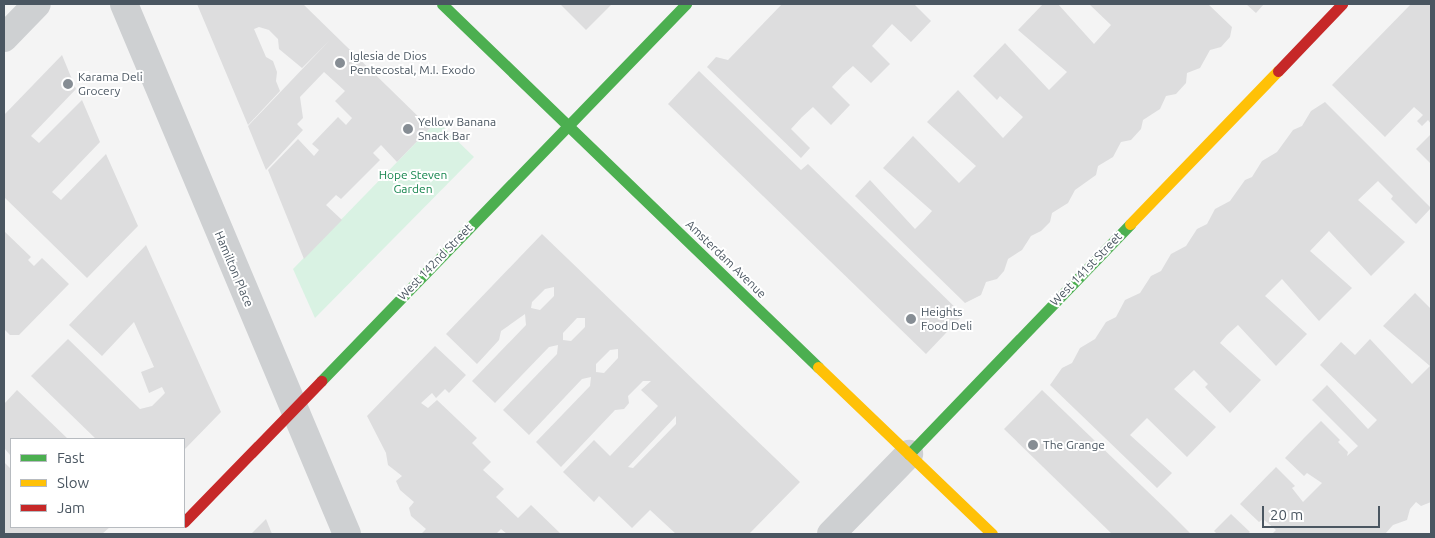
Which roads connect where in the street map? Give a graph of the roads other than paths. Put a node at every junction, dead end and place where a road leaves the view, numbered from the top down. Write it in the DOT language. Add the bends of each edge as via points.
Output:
graph roads {
  1 [pos="37,4"];
  2 [pos="124,4"];
  3 [pos="442,4"];
  4 [pos="686,4"];
  5 [pos="1342,4"];
  6 [pos="4,38"];
  7 [pos="568,125"];
  8 [pos="292,409"];
  9 [pos="909,454"];
  10 [pos="185,521"];
  11 [pos="347,534"];
  12 [pos="831,534"];
  13 [pos="992,534"];
  1 -- 6 [label="street"];
  2 -- 8 [label="street, Hamilton Place"];
  3 -- 7 [label="street, Amsterdam Avenue"];
  4 -- 7 [label="street, West 142nd Street"];
  5 -- 9 [label="street, West 141st Street"];
  7 -- 8 [label="street, West 142nd Street"];
  7 -- 9 [label="street, Amsterdam Avenue"];
  8 -- 10 [label="street, West 142nd Street"];
  8 -- 11 [label="street, Hamilton Place"];
  9 -- 12 [label="street, West 141st Street"];
  9 -- 13 [label="street, Amsterdam Avenue"];
}
